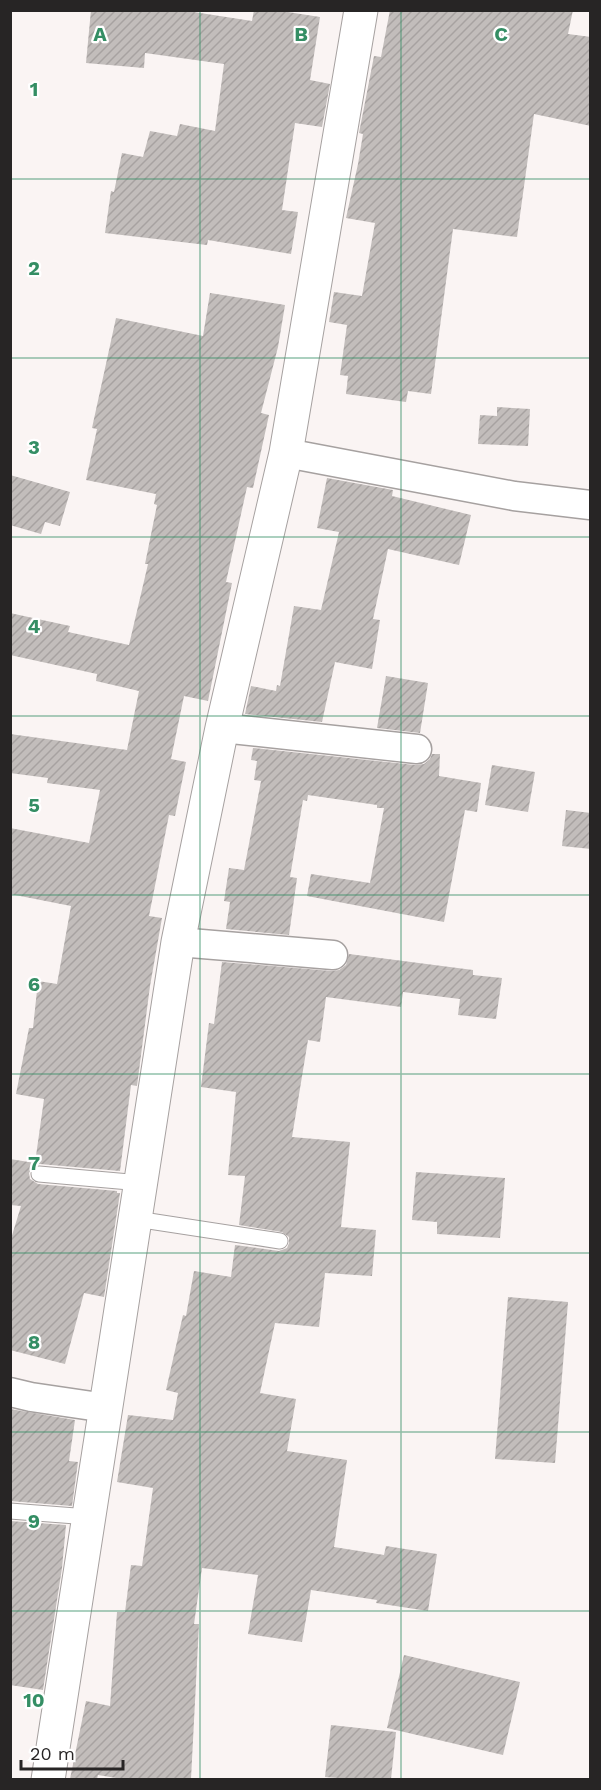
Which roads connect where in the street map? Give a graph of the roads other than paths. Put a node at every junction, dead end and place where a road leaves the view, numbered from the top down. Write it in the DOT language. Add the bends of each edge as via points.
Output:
graph roads {
  1 [pos="361,10"];
  2 [pos="286,453"];
  3 [pos="591,505"];
  4 [pos="222,728"];
  5 [pos="417,749"];
  6 [pos="178,942"];
  7 [pos="333,955"];
  8 [pos="39,1174"];
  9 [pos="141,1183"];
  10 [pos="135,1219"];
  11 [pos="280,1241"];
  12 [pos="10,1392"];
  13 [pos="106,1408"];
  14 [pos="10,1511"];
  15 [pos="89,1518"];
  16 [pos="48,1779"];
  1 -- 2 [label="street"];
  2 -- 3 [label="street" via="514,496"];
  2 -- 4 [label="street"];
  4 -- 5 [label="street"];
  4 -- 6 [label="street"];
  6 -- 7 [label="street"];
  6 -- 9 [label="street"];
  8 -- 9 [label="lane"];
  9 -- 10 [label="street"];
  10 -- 11 [label="lane"];
  10 -- 13 [label="street"];
  12 -- 13 [label="street"];
  13 -- 15 [label="street"];
  14 -- 15 [label="lane"];
  15 -- 16 [label="street"];
}
